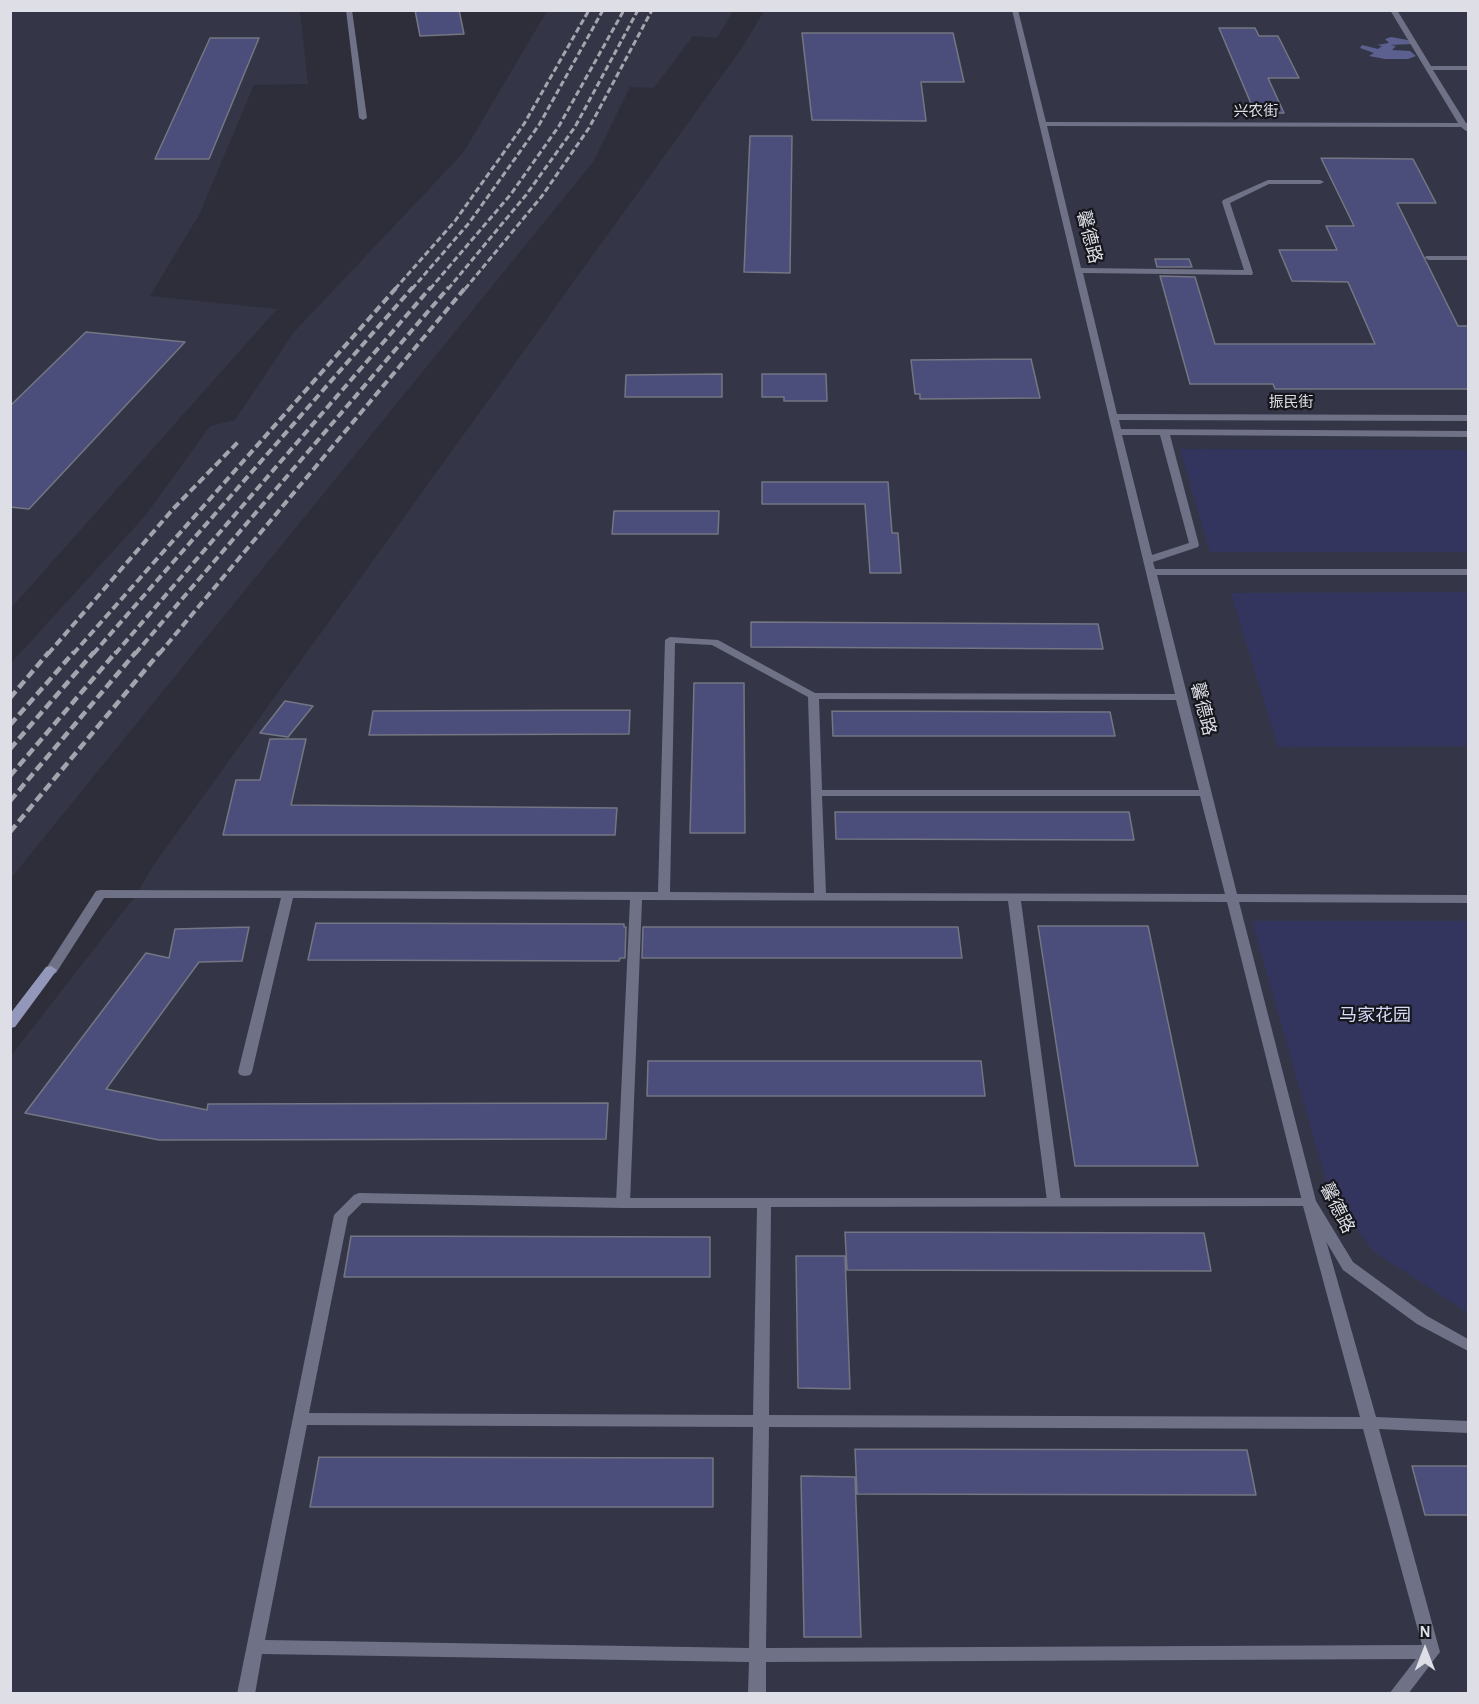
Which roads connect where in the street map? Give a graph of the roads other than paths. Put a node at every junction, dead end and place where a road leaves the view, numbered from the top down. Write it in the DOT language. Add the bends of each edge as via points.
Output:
graph roads {
  1 [pos="349,10"];
  2 [pos="1015,10"];
  3 [pos="1393,10"];
  4 [pos="1429,68"];
  5 [pos="1468,68"];
  6 [pos="363,118"];
  7 [pos="1043,124"];
  8 [pos="1467,128"];
  9 [pos="1320,182"];
  10 [pos="1429,258"];
  11 [pos="1468,258"];
  12 [pos="1079,270"];
  13 [pos="1114,417"];
  14 [pos="1310,417"];
  15 [pos="1468,418"];
  16 [pos="1118,432"];
  17 [pos="1164,432"];
  18 [pos="1316,433"];
  19 [pos="1468,434"];
  20 [pos="1149,566"];
  21 [pos="1468,572"];
  22 [pos="813,696"];
  23 [pos="1181,697"];
  24 [pos="816,793"];
  25 [pos="1205,793"];
  26 [pos="288,895"];
  27 [pos="636,896"];
  28 [pos="664,896"];
  29 [pos="820,897"];
  30 [pos="1014,898"];
  31 [pos="1232,898"];
  32 [pos="1468,899"];
  33 [pos="51,970"];
  34 [pos="10,1024"];
  35 [pos="245,1072"];
  36 [pos="1309,1201"];
  37 [pos="764,1202"];
  38 [pos="1054,1202"];
  39 [pos="622,1203"];
  40 [pos="1468,1346"];
  41 [pos="301,1419"];
  42 [pos="761,1422"];
  43 [pos="1371,1423"];
  44 [pos="1468,1427"];
  45 [pos="255,1647"];
  46 [pos="1432,1652"];
  47 [pos="757,1655"];
  48 [pos="246,1694"];
  49 [pos="757,1694"];
  50 [pos="1397,1694"];
  1 -- 6 [label="street"];
  2 -- 7 [label="street, 馨德路"];
  3 -- 4 [label="street"];
  4 -- 5 [label="street"];
  4 -- 8 [label="street"];
  7 -- 8 [label="street, 兴农街"];
  7 -- 12 [label="street, 馨德路"];
  9 -- 12 [label="street" via="1268,182 1227,202 1249,273"];
  10 -- 11 [label="street"];
  12 -- 13 [label="street, 馨德路"];
  13 -- 14 [label="street, 振民街"];
  13 -- 16 [label="street, 馨德路"];
  14 -- 15 [label="street, 振民街"];
  14 -- 18 [label="street"];
  16 -- 17 [label="street, 振民街"];
  16 -- 20 [label="street, 馨德路"];
  17 -- 18 [label="street, 振民街"];
  17 -- 20 [label="street" via="1194,545"];
  18 -- 19 [label="street, 振民街"];
  20 -- 21 [label="street"];
  20 -- 23 [label="street, 馨德路"];
  22 -- 23 [label="street"];
  22 -- 24 [label="street"];
  22 -- 28 [label="street" via="714,642 670,640"];
  23 -- 25 [label="street, 馨德路"];
  24 -- 25 [label="street"];
  24 -- 29 [label="street"];
  25 -- 31 [label="street, 馨德路"];
  26 -- 27 [label="street"];
  26 -- 33 [label="street" via="100,894"];
  26 -- 35 [label="street"];
  27 -- 28 [label="street"];
  27 -- 39 [label="street"];
  28 -- 29 [label="street"];
  29 -- 30 [label="street"];
  30 -- 31 [label="street"];
  30 -- 38 [label="street"];
  31 -- 32 [label="street"];
  31 -- 36 [label="street, 馨德路"];
  33 -- 34 [label="street"];
  36 -- 38 [label="street"];
  36 -- 40 [label="street, 馨德路" via="1348,1266 1422,1320"];
  36 -- 43 [label="street"];
  37 -- 38 [label="street"];
  37 -- 39 [label="street"];
  37 -- 42 [label="street"];
  39 -- 41 [label="street" via="359,1198 341,1215"];
  41 -- 42 [label="street"];
  41 -- 45 [label="street"];
  42 -- 43 [label="street"];
  42 -- 47 [label="street"];
  43 -- 44 [label="street"];
  43 -- 46 [label="street"];
  45 -- 47 [label="street"];
  45 -- 48 [label="street"];
  46 -- 47 [label="street"];
  46 -- 50 [label="street"];
  47 -- 49 [label="street"];
}
